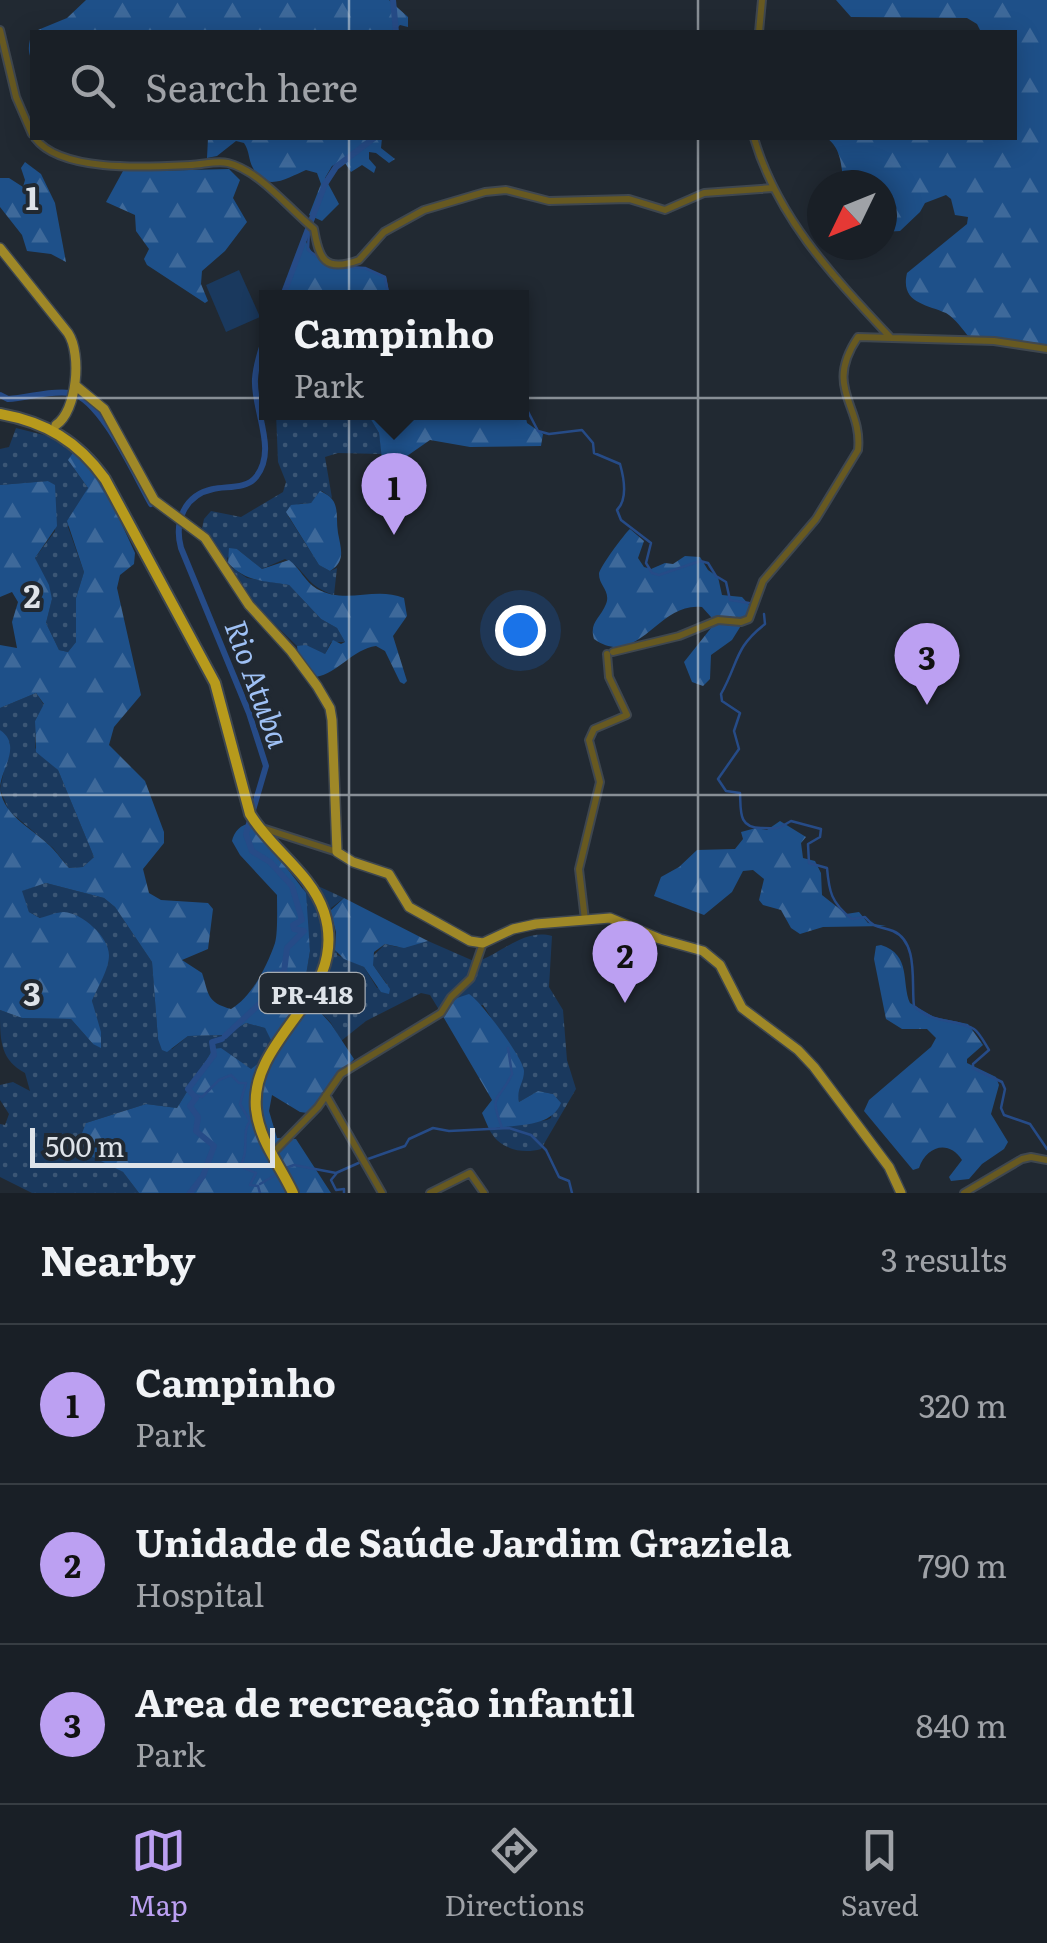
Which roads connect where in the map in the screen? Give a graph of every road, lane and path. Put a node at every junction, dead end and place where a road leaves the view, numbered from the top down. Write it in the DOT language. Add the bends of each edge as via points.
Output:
graph roads {
  1 [pos="762,0"];
  2 [pos="0,30"];
  3 [pos="759,30"];
  4 [pos="30,127"];
  5 [pos="37,140"];
  6 [pos="755,140"];
  7 [pos="773,188"];
  8 [pos="0,248"];
  9 [pos="891,338"];
  10 [pos="1047,350"];
  11 [pos="75,384"];
  12 [pos="0,414"];
  13 [pos="31,419"];
  14 [pos="62,425"];
  15 [pos="92,460"];
  16 [pos="254,821"];
  17 [pos="337,852"];
  18 [pos="584,920"];
  19 [pos="483,943"];
  20 [pos="326,1096"];
  21 [pos="272,1154"];
  22 [pos="1047,1160"];
  23 [pos="293,1193"];
  24 [pos="382,1193"];
  25 [pos="430,1193"];
  26 [pos="484,1193"];
  27 [pos="901,1193"];
  28 [pos="964,1193"];
  1 -- 3 [label="street"];
  2 -- 4 [label="street"];
  5 -- 7 [label="street" via="55,156 103,164 232,164 310,226 319,256 345,264 424,210 485,192 510,190 549,201 629,198 666,210 700,194"];
  6 -- 7 [label="street"];
  7 -- 9 [label="street" via="818,260"];
  8 -- 11 [label="main road" via="72,339"];
  9 -- 10 [label="street"];
  9 -- 18 [label="street" via="855,340 842,384 858,450 814,522 763,581 749,619 718,620 611,652 612,684 627,714 594,729 588,740 600,782 579,869"];
  11 -- 14 [label="main road"];
  11 -- 17 [label="main road" via="104,410 145,486 205,538 330,708"];
  12 -- 13 [label="highway, PR-418"];
  13 -- 14 [label="highway"];
  13 -- 15 [label="highway, PR-418"];
  14 -- 15 [label="highway"];
  15 -- 16 [label="highway, PR-418" via="215,683"];
  16 -- 17 [label="street"];
  16 -- 21 [label="highway, PR-418" via="320,901 329,935 317,986 258,1083 258,1122"];
  17 -- 19 [label="main road" via="389,874 409,906"];
  18 -- 19 [label="main road" via="522,927"];
  18 -- 27 [label="main road" via="610,918 712,956 742,1008 814,1067"];
  19 -- 20 [label="street" via="471,978 440,1014 341,1074"];
  20 -- 21 [label="street"];
  20 -- 24 [label="street"];
  21 -- 23 [label="highway, PR-418"];
  22 -- 28 [label="street" via="1026,1158"];
  25 -- 26 [label="street" via="470,1173"];
}
